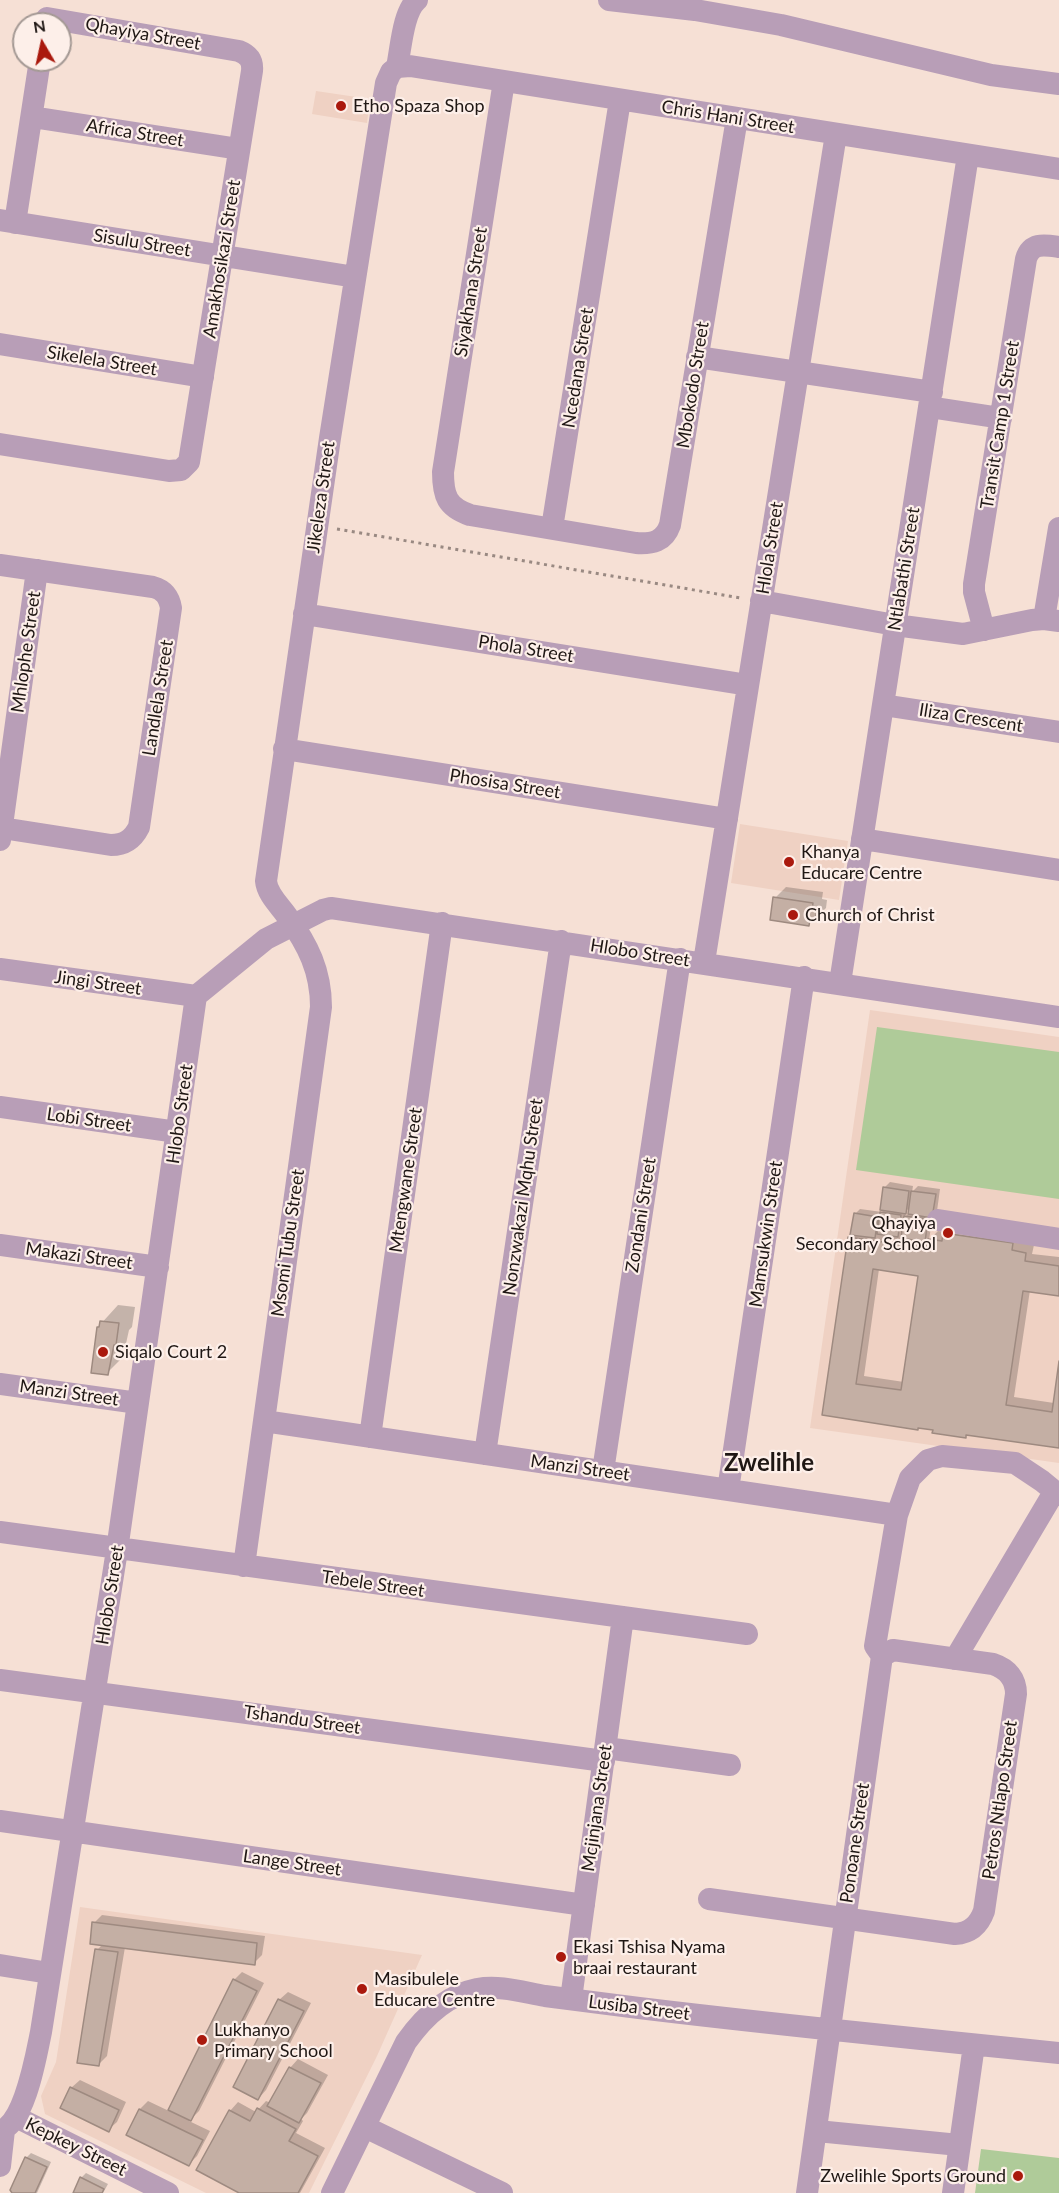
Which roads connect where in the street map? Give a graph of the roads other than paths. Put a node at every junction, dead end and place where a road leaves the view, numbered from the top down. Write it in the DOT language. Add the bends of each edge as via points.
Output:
graph roads {
  1 [pos="417,0"];
  2 [pos="609,0"];
  3 [pos="696,5"];
  4 [pos="72,19"];
  5 [pos="239,51"];
  6 [pos="397,67"];
  7 [pos="38,72"];
  8 [pos="504,81"];
  9 [pos="1059,84"];
  10 [pos="620,100"];
  11 [pos="32,117"];
  12 [pos="737,118"];
  13 [pos="836,134"];
  14 [pos="239,149"];
  15 [pos="968,155"];
  16 [pos="1059,170"];
  17 [pos="7,222"];
  18 [pos="1059,248"];
  19 [pos="222,256"];
  20 [pos="355,277"];
  21 [pos="0,344"];
  22 [pos="697,357"];
  23 [pos="798,372"];
  24 [pos="203,377"];
  25 [pos="930,399"];
  26 [pos="1001,418"];
  27 [pos="0,444"];
  28 [pos="552,528"];
  29 [pos="1059,528"];
  30 [pos="0,565"];
  31 [pos="37,570"];
  32 [pos="761,602"];
  33 [pos="304,614"];
  34 [pos="1052,620"];
  35 [pos="895,626"];
  36 [pos="984,630"];
  37 [pos="748,685"];
  38 [pos="883,705"];
  39 [pos="1059,732"];
  40 [pos="284,749"];
  41 [pos="727,819"];
  42 [pos="1,834"];
  43 [pos="862,839"];
  44 [pos="1059,870"];
  45 [pos="442,923"];
  46 [pos="294,925"];
  47 [pos="561,941"];
  48 [pos="680,959"];
  49 [pos="704,962"];
  50 [pos="0,969"];
  51 [pos="804,977"];
  52 [pos="840,983"];
  53 [pos="196,996"];
  54 [pos="1059,1017"];
  55 [pos="0,1107"];
  56 [pos="177,1132"];
  57 [pos="938,1220"];
  58 [pos="1059,1239"];
  59 [pos="0,1245"];
  60 [pos="158,1268"];
  61 [pos="0,1384"];
  62 [pos="138,1403"];
  63 [pos="264,1421"];
  64 [pos="370,1437"];
  65 [pos="485,1454"];
  66 [pos="603,1471"];
  67 [pos="728,1490"];
  68 [pos="1057,1494"];
  69 [pos="897,1515"];
  70 [pos="0,1532"];
  71 [pos="117,1550"];
  72 [pos="244,1566"];
  73 [pos="623,1617"];
  74 [pos="747,1634"];
  75 [pos="882,1656"];
  76 [pos="955,1659"];
  77 [pos="0,1680"];
  78 [pos="95,1693"];
  79 [pos="605,1754"];
  80 [pos="730,1765"];
  81 [pos="0,1821"];
  82 [pos="74,1832"];
  83 [pos="709,1899"];
  84 [pos="584,1905"];
  85 [pos="845,1918"];
  86 [pos="0,1965"];
  87 [pos="49,1973"];
  88 [pos="571,2000"];
  89 [pos="831,2031"];
  90 [pos="974,2044"];
  91 [pos="1059,2053"];
  92 [pos="7,2126"];
  93 [pos="365,2127"];
  94 [pos="817,2131"];
  95 [pos="959,2145"];
  96 [pos="0,2166"];
  97 [pos="168,2193"];
  98 [pos="332,2193"];
  99 [pos="502,2193"];
  100 [pos="807,2193"];
  101 [pos="953,2193"];
  1 -- 6 [label="street, Jikeleza Street" via="407,17"];
  2 -- 3 [label="street"];
  3 -- 9 [label="street" via="991,75"];
  4 -- 5 [label="street, Qhayiya Street"];
  5 -- 14 [label="street, Amakhosikazi Street" via="248,56 252,66"];
  6 -- 8 [label="street, Chris Hani Street"];
  6 -- 20 [label="street, Jikeleza Street" via="386,83"];
  7 -- 11 [label="street"];
  8 -- 10 [label="street, Chris Hani Street"];
  8 -- 28 [label="street, Siyakhana Street" via="443,472 444,490 457,511"];
  10 -- 12 [label="street, Chris Hani Street"];
  10 -- 28 [label="street, Ncedana Street"];
  11 -- 14 [label="street, Africa Street"];
  11 -- 17 [label="street"];
  12 -- 13 [label="street, Chris Hani Street"];
  12 -- 22 [label="street, Mbokodo Street"];
  13 -- 15 [label="street, Chris Hani Street"];
  13 -- 23 [label="street, Hlola Street"];
  14 -- 19 [label="street, Amakhosikazi Street"];
  15 -- 16 [label="street, Chris Hani Street"];
  15 -- 25 [label="street, Ntlabathi Street"];
  17 -- 19 [label="street, Sisulu Street"];
  18 -- 26 [label="street, Transit Camp 1 Street" via="1040,245 1027,254"];
  19 -- 20 [label="street, Sisulu Street"];
  19 -- 24 [label="street, Amakhosikazi Street"];
  20 -- 33 [label="street, Jikeleza Street"];
  21 -- 24 [label="street, Sikelela Street"];
  22 -- 23 [label="street"];
  22 -- 28 [label="street, Mbokodo Street" via="667,533 650,544"];
  23 -- 25 [label="street"];
  23 -- 32 [label="street, Hlola Street"];
  24 -- 27 [label="street, Amakhosikazi Street" via="191,456 181,470"];
  25 -- 26 [label="street"];
  25 -- 35 [label="street, Ntlabathi Street"];
  26 -- 36 [label="street, Transit Camp 1 Street" via="974,592"];
  29 -- 34 [label="street"];
  30 -- 31 [label="street, Landlela Street"];
  31 -- 42 [label="street, Mhlophe Street"];
  31 -- 42 [label="street, Landlela Street" via="158,588 170,602 171,614 136,833 126,842 111,844"];
  32 -- 35 [label="street"];
  32 -- 37 [label="street, Hlola Street"];
  33 -- 37 [label="street, Phola Street"];
  33 -- 40 [label="street, Jikeleza Street"];
  34 -- 36 [label="street"];
  35 -- 36 [label="street" via="963,634"];
  35 -- 38 [label="street, Ntlabathi Street"];
  37 -- 41 [label="street, Hlola Street"];
  38 -- 39 [label="street, Iliza Crescent"];
  38 -- 43 [label="street, Ntlabathi Street"];
  40 -- 41 [label="street, Phosisa Street"];
  40 -- 46 [label="street, Jikeleza Street" via="266,881 268,891"];
  41 -- 49 [label="street, Hlola Street"];
  43 -- 44 [label="street"];
  43 -- 52 [label="street, Ntlabathi Street"];
  45 -- 46 [label="street, Hlobo Street" via="331,908"];
  45 -- 47 [label="street, Hlobo Street"];
  45 -- 64 [label="street, Mtengwane Street"];
  46 -- 53 [label="street, Hlobo Street" via="266,939"];
  46 -- 63 [label="street, Msomi Tubu Street" via="314,961 321,1006"];
  47 -- 48 [label="street, Hlobo Street"];
  47 -- 65 [label="street, Nonzwakazi Mqhu Street"];
  48 -- 49 [label="street, Hlobo Street"];
  48 -- 66 [label="street, Zondani Street"];
  49 -- 51 [label="street, Hlobo Street"];
  50 -- 53 [label="street, Jingi Street"];
  51 -- 52 [label="street, Hlobo Street"];
  51 -- 67 [label="street, Mamsukwin Street"];
  52 -- 54 [label="street, Hlobo Street"];
  53 -- 56 [label="street, Hlobo Street"];
  55 -- 56 [label="street, Lobi Street"];
  56 -- 60 [label="street, Hlobo Street"];
  57 -- 58 [label="street"];
  59 -- 60 [label="street, Makazi Street"];
  60 -- 62 [label="street, Hlobo Street"];
  61 -- 62 [label="street, Manzi Street"];
  62 -- 71 [label="street, Hlobo Street"];
  63 -- 64 [label="street, Manzi Street"];
  63 -- 72 [label="street, Msomi Tubu Street"];
  64 -- 65 [label="street, Manzi Street"];
  65 -- 66 [label="street, Manzi Street"];
  66 -- 67 [label="street, Manzi Street"];
  67 -- 69 [label="street, Manzi Street"];
  68 -- 69 [label="street, Ponoane Street" via="1015,1463 942,1456 928,1460 910,1478"];
  68 -- 76 [label="street"];
  69 -- 75 [label="street, Ponoane Street" via="876,1646"];
  70 -- 71 [label="street, Tebele Street"];
  71 -- 72 [label="street, Tebele Street"];
  71 -- 78 [label="street, Hlobo Street"];
  72 -- 73 [label="street, Tebele Street"];
  73 -- 74 [label="street, Tebele Street"];
  73 -- 79 [label="street, Mcjinjana Street"];
  75 -- 76 [label="street, Petros Ntlapo Street" via="893,1650"];
  75 -- 85 [label="street, Ponoane Street"];
  76 -- 85 [label="street, Petros Ntlapo Street" via="1000,1666 1011,1677 1016,1690 981,1919 969,1930 955,1934"];
  77 -- 78 [label="street, Tshandu Street"];
  78 -- 79 [label="street, Tshandu Street"];
  78 -- 82 [label="street, Hlobo Street"];
  79 -- 80 [label="street, Tshandu Street"];
  79 -- 84 [label="street, Mcjinjana Street"];
  81 -- 82 [label="street, Lange Street"];
  82 -- 84 [label="street, Lange Street"];
  82 -- 87 [label="street, Hlobo Street"];
  83 -- 85 [label="street"];
  84 -- 88 [label="street, Mcjinjana Street"];
  85 -- 89 [label="street, Ponoane Street"];
  86 -- 87 [label="street"];
  87 -- 92 [label="street, Hlobo Street" via="37,2054"];
  88 -- 89 [label="street, Lusiba Street"];
  88 -- 93 [label="street, Lusiba Street" via="490,1988 453,1998 429,2015 406,2042"];
  89 -- 90 [label="street, Lusiba Street"];
  89 -- 94 [label="street, Ponoane Street"];
  90 -- 91 [label="street, Lusiba Street"];
  90 -- 95 [label="street"];
  92 -- 96 [label="street, Hlobo Street"];
  92 -- 97 [label="street, Kepkey Street"];
  93 -- 98 [label="street, Lusiba Street"];
  93 -- 99 [label="street"];
  94 -- 95 [label="street"];
  94 -- 100 [label="street, Ponoane Street"];
  95 -- 101 [label="street"];
}
